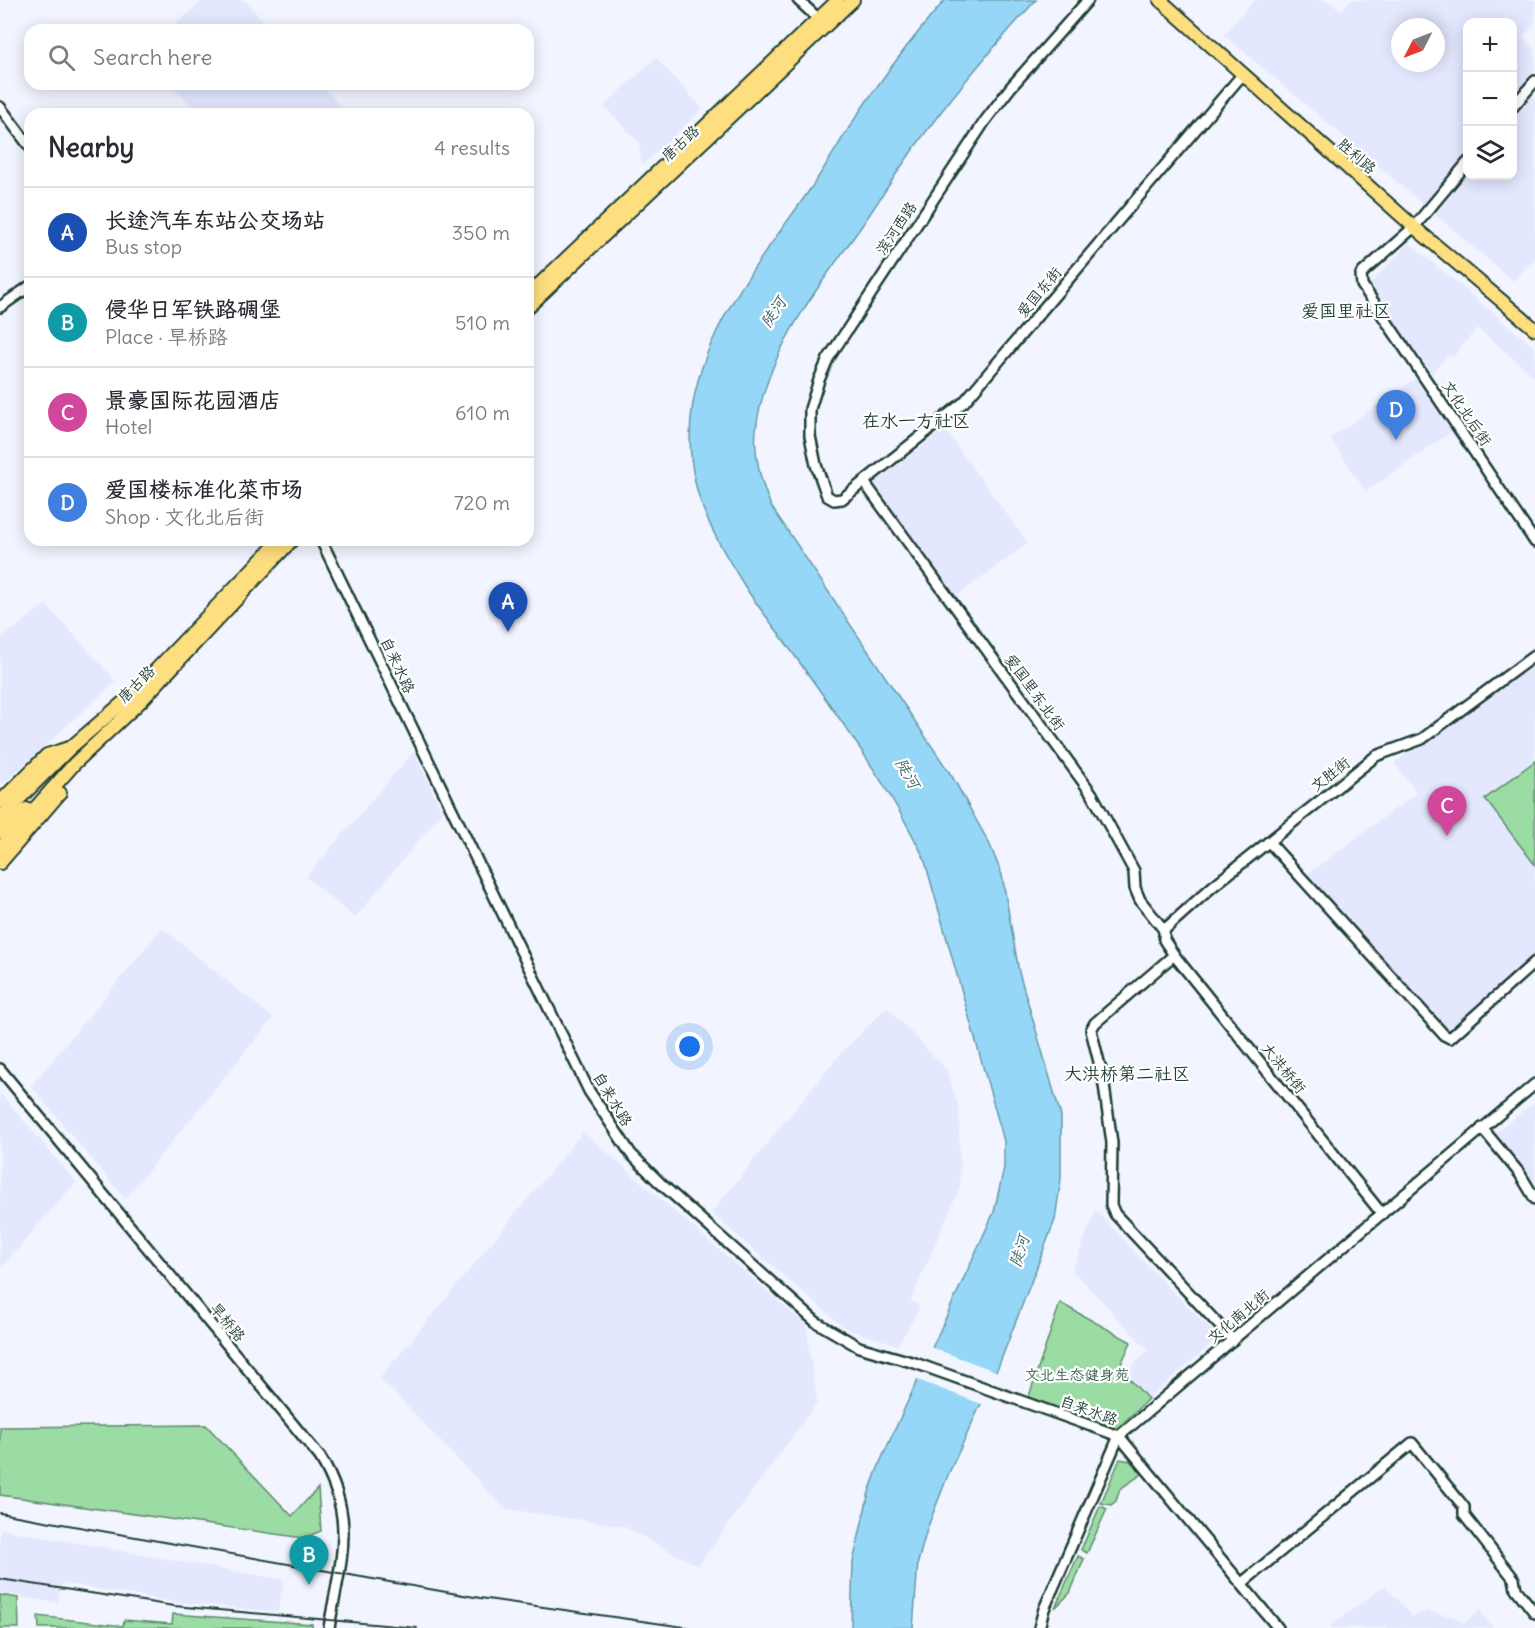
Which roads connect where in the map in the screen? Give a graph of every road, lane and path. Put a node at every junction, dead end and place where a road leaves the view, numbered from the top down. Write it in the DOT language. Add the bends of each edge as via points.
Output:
graph roads {
  1 [pos="798,0"];
  2 [pos="838,0"];
  3 [pos="853,0"];
  4 [pos="1088,0"];
  5 [pos="1162,0"];
  6 [pos="822,22"];
  7 [pos="1242,75"];
  8 [pos="1535,81"];
  9 [pos="1517,102"];
  10 [pos="0,107"];
  11 [pos="24,139"];
  12 [pos="1463,167"];
  13 [pos="1414,227"];
  14 [pos="534,289"];
  15 [pos="24,290"];
  16 [pos="534,301"];
  17 [pos="0,307"];
  18 [pos="1535,328"];
  19 [pos="864,482"];
  20 [pos="834,501"];
  21 [pos="1535,542"];
  22 [pos="274,546"];
  23 [pos="286,546"];
  24 [pos="324,546"];
  25 [pos="1535,656"];
  26 [pos="70,748"];
  27 [pos="75,763"];
  28 [pos="0,802"];
  29 [pos="0,818"];
  30 [pos="4,835"];
  31 [pos="1269,842"];
  32 [pos="0,848"];
  33 [pos="0,863"];
  34 [pos="1164,935"];
  35 [pos="1174,955"];
  36 [pos="1535,962"];
  37 [pos="0,1069"];
  38 [pos="1535,1084"];
  39 [pos="1482,1128"];
  40 [pos="1535,1199"];
  41 [pos="1382,1214"];
  42 [pos="1233,1340"];
  43 [pos="1119,1436"];
  44 [pos="1242,1583"];
  45 [pos="1535,1613"];
  46 [pos="329,1628"];
  47 [pos="1039,1628"];
  48 [pos="1278,1628"];
  1 -- 6 [label="street"];
  2 -- 6 [label="main road, 唐古路"];
  3 -- 6 [label="main road, 唐古路"];
  4 -- 20 [label="street, 滨河西路" via="985,121 828,359 810,409 810,436 819,475 827,496"];
  5 -- 7 [label="main road, 胜利路"];
  6 -- 14 [label="main road, 唐古路"];
  6 -- 16 [label="main road, 唐古路"];
  7 -- 13 [label="main road, 胜利路"];
  7 -- 19 [label="street, 爱国东街" via="964,402"];
  8 -- 9 [label="street"];
  10 -- 11 [label="street"];
  12 -- 13 [label="street"];
  13 -- 18 [label="main road, 胜利路"];
  13 -- 21 [label="street, 文化北后街" via="1360,274 1362,285"];
  15 -- 17 [label="street"];
  19 -- 20 [label="street, 爱国东街"];
  19 -- 34 [label="street, 爱国里东北街" via="1092,794 1134,871 1140,900"];
  22 -- 26 [label="main road, 唐古路" via="134,693"];
  23 -- 27 [label="main road, 唐古路" via="141,701"];
  24 -- 43 [label="street, 自来水路" via="589,1091 631,1154 816,1322 859,1347"];
  25 -- 31 [label="street, 文胜街" via="1422,739 1377,756"];
  26 -- 28 [label="main road" via="46,755"];
  26 -- 29 [label="main road, 唐古路"];
  27 -- 30 [label="main road, 唐古路"];
  27 -- 33 [label="main road" via="68,783"];
  30 -- 32 [label="main road"];
  31 -- 34 [label="street, 文胜街"];
  31 -- 36 [label="street" via="1443,1035 1450,1038"];
  34 -- 35 [label="street, 大洪桥街"];
  35 -- 41 [label="street, 大洪桥街"];
  35 -- 42 [label="street" via="1144,978 1091,1030 1103,1078 1112,1143 1111,1205 1115,1214"];
  37 -- 46 [label="street, 旱桥路" via="320,1457 341,1504 343,1544"];
  38 -- 39 [label="street, 文化南北街"];
  39 -- 40 [label="street"];
  39 -- 41 [label="street, 文化南北街"];
  41 -- 42 [label="street, 文化南北街"];
  42 -- 43 [label="street, 文化南北街"];
  43 -- 44 [label="street"];
  43 -- 47 [label="street, 文化南北街" via="1044,1608"];
  44 -- 45 [label="street" via="1413,1443 1464,1507 1464,1515"];
  44 -- 48 [label="street"];
}
